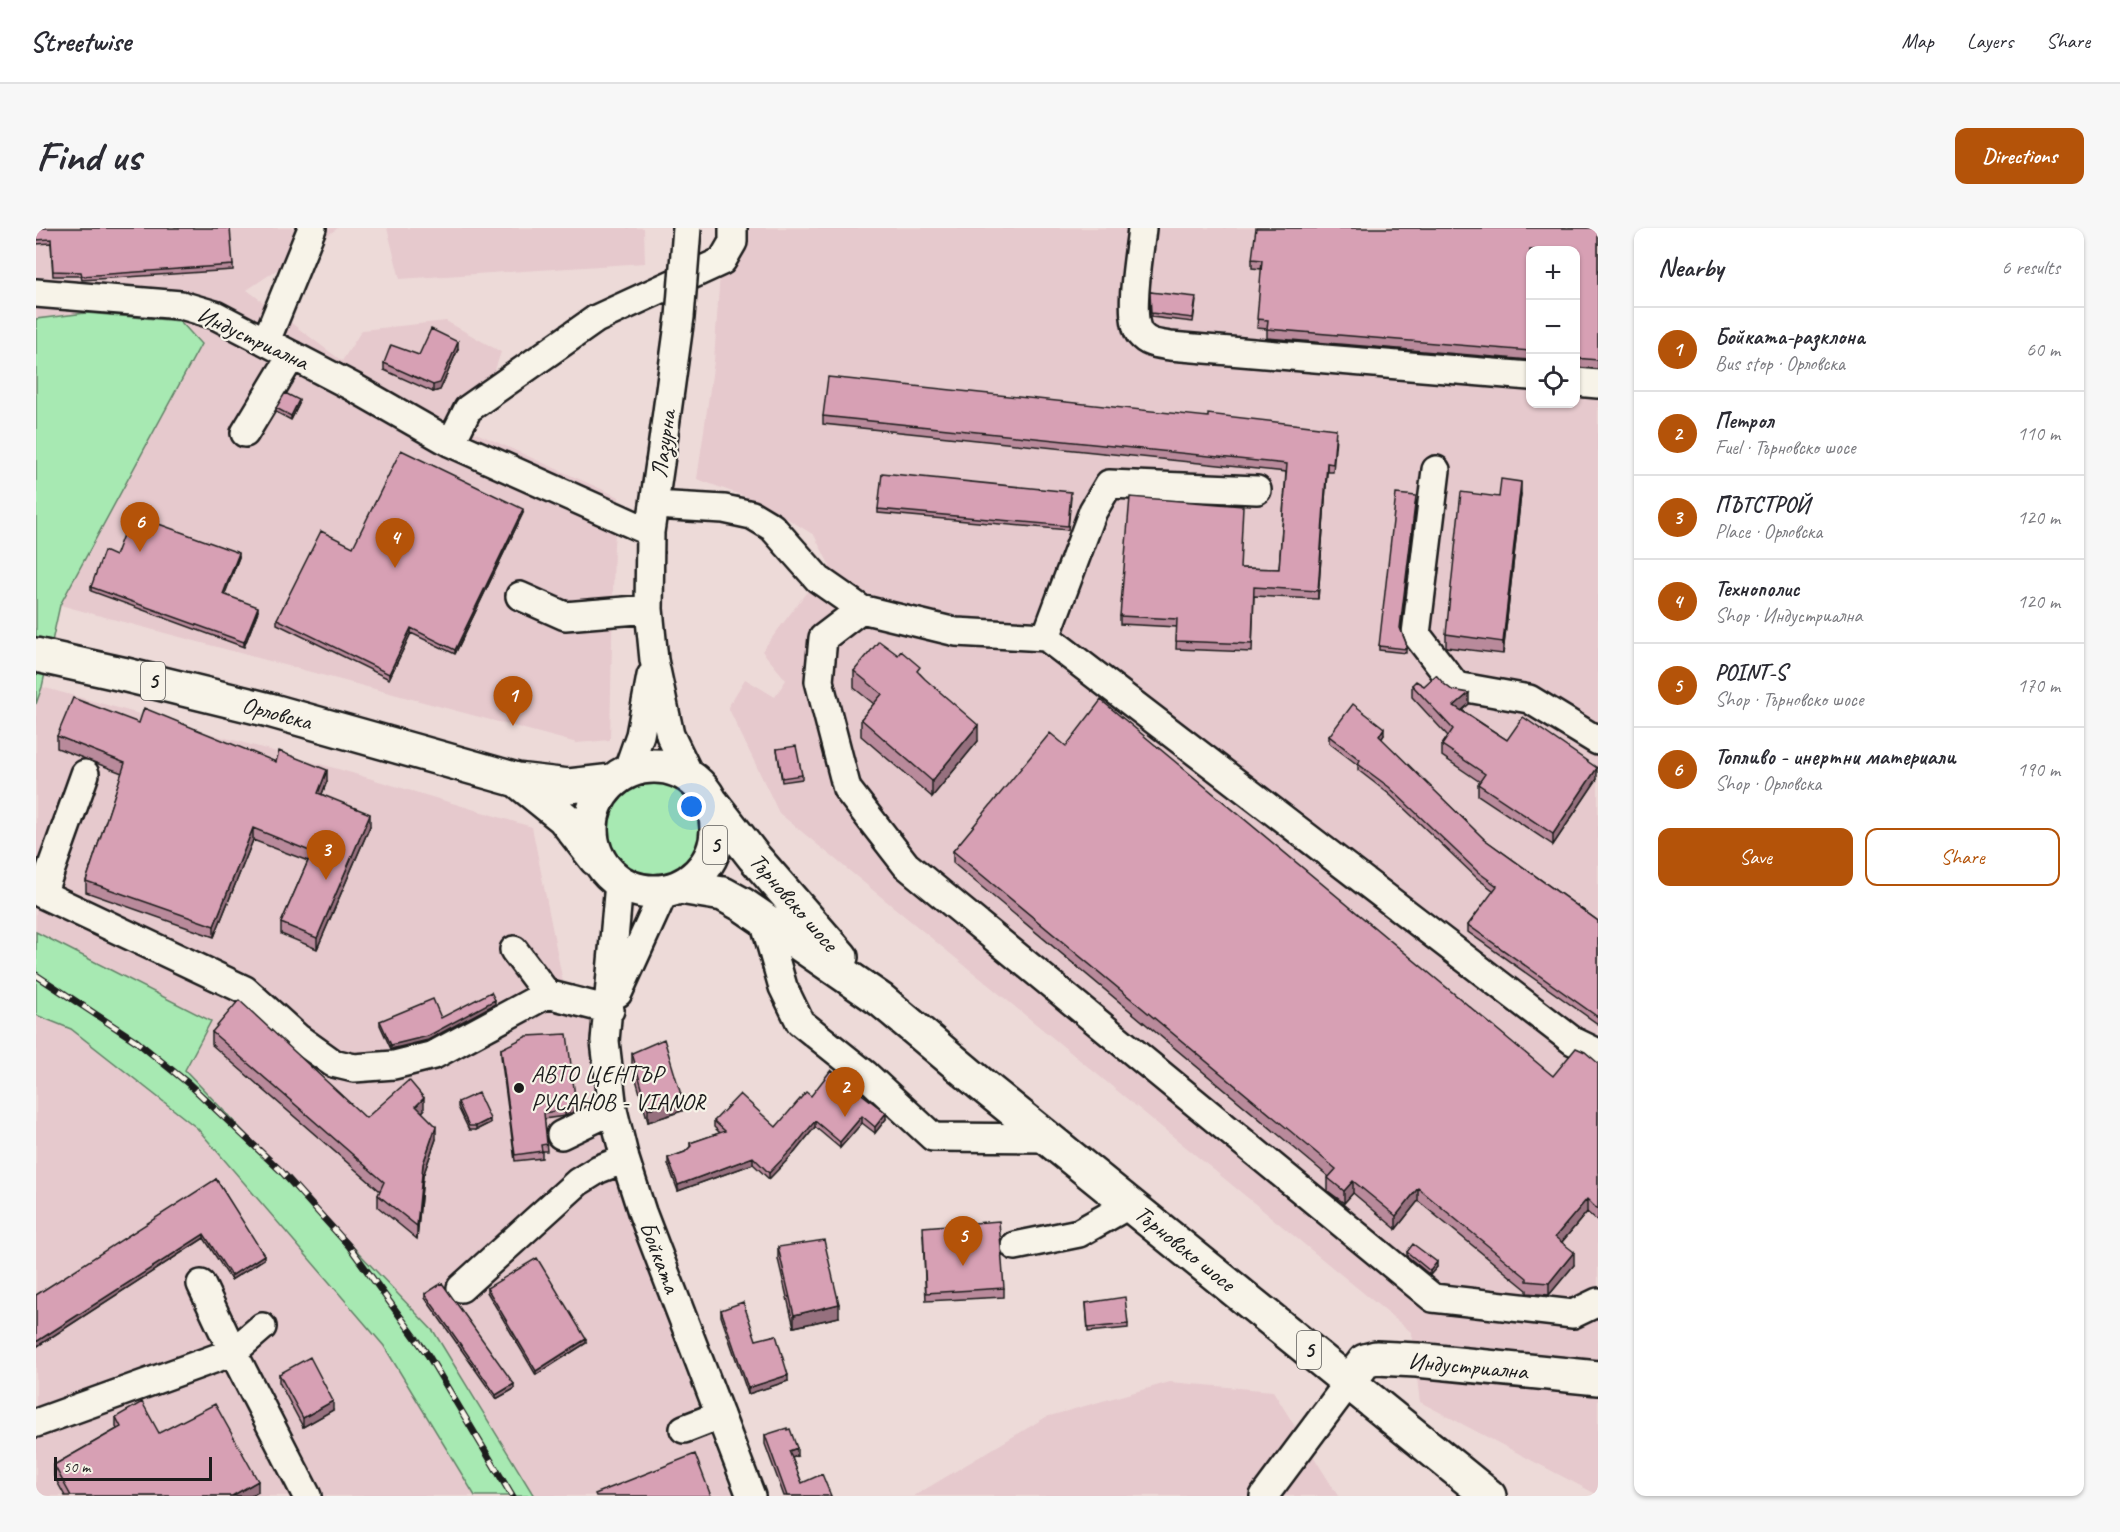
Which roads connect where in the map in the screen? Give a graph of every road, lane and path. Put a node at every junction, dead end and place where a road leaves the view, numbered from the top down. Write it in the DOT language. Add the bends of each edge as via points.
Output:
graph roads {
  1 [pos="312,228"];
  2 [pos="687,228"];
  3 [pos="733,228"];
  4 [pos="1142,228"];
  5 [pos="36,293"];
  6 [pos="266,341"];
  7 [pos="292,355"];
  8 [pos="1526,376"];
  9 [pos="1580,382"];
  10 [pos="1598,384"];
  11 [pos="245,433"];
  12 [pos="451,443"];
  13 [pos="1436,470"];
  14 [pos="1257,490"];
  15 [pos="654,505"];
  16 [pos="650,532"];
  17 [pos="520,596"];
  18 [pos="649,609"];
  19 [pos="861,609"];
  20 [pos="1046,637"];
  21 [pos="36,655"];
  22 [pos="654,660"];
  23 [pos="1598,741"];
  24 [pos="85,774"];
  25 [pos="620,776"];
  26 [pos="516,780"];
  27 [pos="701,790"];
  28 [pos="612,876"];
  29 [pos="672,890"];
  30 [pos="762,917"];
  31 [pos="514,950"];
  32 [pos="547,994"];
  33 [pos="881,1000"];
  34 [pos="610,1010"];
  35 [pos="1598,1053"];
  36 [pos="613,1110"];
  37 [pos="561,1135"];
  38 [pos="1050,1138"];
  39 [pos="625,1159"];
  40 [pos="1130,1204"];
  41 [pos="1015,1246"];
  42 [pos="201,1284"];
  43 [pos="461,1288"];
  44 [pos="1598,1302"];
  45 [pos="262,1328"];
  46 [pos="232,1352"];
  47 [pos="1598,1378"];
  48 [pos="1349,1382"];
  49 [pos="720,1415"];
  50 [pos="36,1423"];
  51 [pos="684,1429"];
  52 [pos="307,1496"];
  53 [pos="751,1496"];
  54 [pos="1264,1496"];
  55 [pos="1489,1496"];
  1 -- 6 [label="street"];
  2 -- 15 [label="street, Лазурна, bridge" via="680,317"];
  3 -- 12 [label="street" via="733,242 722,261 596,319 468,409"];
  4 -- 8 [label="street" via="1135,319 1140,334 1151,343"];
  5 -- 6 [label="street, Индустриална" via="181,305 225,320"];
  6 -- 7 [label="street, Индустриална"];
  7 -- 11 [label="street"];
  7 -- 12 [label="street, Индустриална"];
  9 -- 10 [label="street"];
  12 -- 16 [label="street, Индустриална"];
  13 -- 23 [label="street" via="1416,634 1456,686 1529,699"];
  14 -- 20 [label="street" via="1108,484 1093,511"];
  15 -- 16 [label="street, Лазурна"];
  15 -- 19 [label="street" via="724,509 752,515 772,527 818,579"];
  16 -- 18 [label="street, Лазурна"];
  17 -- 18 [label="street" via="565,616"];
  18 -- 22 [label="street, Лазурна"];
  19 -- 20 [label="street" via="956,632"];
  19 -- 44 [label="street" via="823,638 819,681 847,789 906,866 1433,1298 1573,1314"];
  20 -- 35 [label="street" via="1573,1041"];
  21 -- 26 [label="main road, Орловска / 5" via="269,710"];
  22 -- 25 [label="street, Лазурна" via="640,735"];
  22 -- 27 [label="street, Лазурна" via="670,735"];
  24 -- 32 [label="street" via="42,894 245,990 298,1038 333,1063 354,1068 434,1056"];
  25 -- 26 [label="main road, Орловска / 5" via="569,786"];
  25 -- 27 [label="main road, 5" via="643,766 660,766 676,770"];
  25 -- 28 [label="main road" via="600,795 592,813 595,852"];
  26 -- 28 [label="main road, Орловска / 5" via="564,818"];
  27 -- 29 [label="main road, 5" via="717,821 716,841 710,860 697,876"];
  27 -- 33 [label="main road, Търновско шосе / 5" via="808,920"];
  28 -- 29 [label="main road, 5" via="633,890"];
  28 -- 34 [label="street, Бойката"];
  29 -- 30 [label="main road, Търновско шосе / 5" via="723,894"];
  29 -- 34 [label="street, Бойката"];
  30 -- 33 [label="main road, Търновско шосе / 5"];
  30 -- 38 [label="street" via="783,987 800,1022 865,1074 933,1137"];
  31 -- 32 [label="street"];
  32 -- 34 [label="street"];
  33 -- 38 [label="main road, Търновско шосе / 5"];
  34 -- 36 [label="street, Бойката" via="605,1041"];
  36 -- 37 [label="street"];
  36 -- 39 [label="street, Бойката"];
  38 -- 40 [label="main road, Търновско шосе / 5"];
  39 -- 43 [label="street" via="578,1182"];
  39 -- 49 [label="street, Бойката"];
  40 -- 41 [label="street" via="1079,1233"];
  40 -- 48 [label="main road, Търновско шосе / 5"];
  42 -- 46 [label="street"];
  45 -- 46 [label="street"];
  46 -- 50 [label="street"];
  46 -- 52 [label="street"];
  47 -- 48 [label="main road, Индустриална" via="1376,1358 1365,1361"];
  48 -- 54 [label="street"];
  48 -- 55 [label="main road, Търновско шосе / 5"];
  49 -- 51 [label="street"];
  49 -- 53 [label="street, Бойката"];
}
